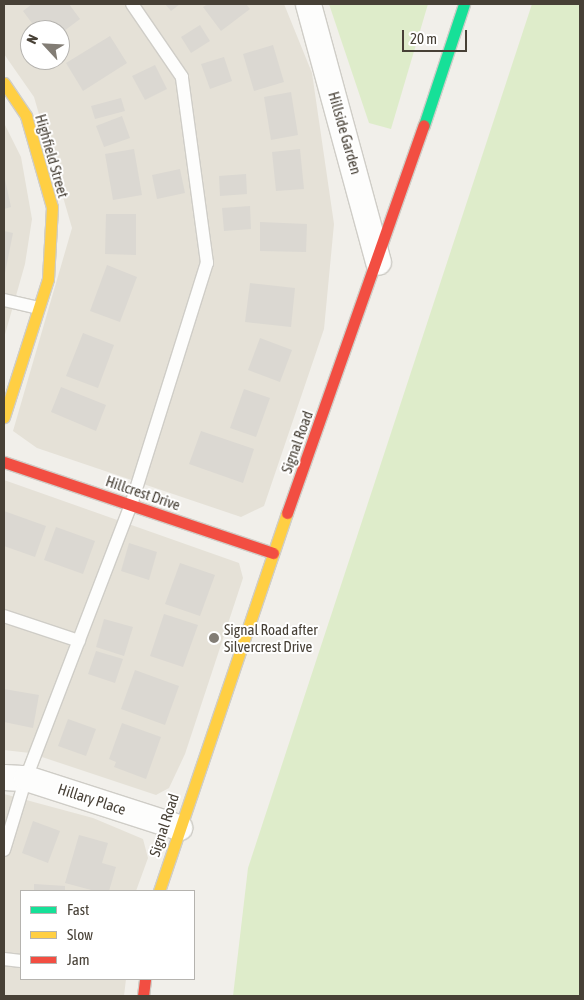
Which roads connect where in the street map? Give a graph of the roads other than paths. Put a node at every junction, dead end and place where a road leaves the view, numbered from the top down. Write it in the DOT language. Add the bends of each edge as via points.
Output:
graph roads {
  1 [pos="132,4"];
  2 [pos="308,4"];
  3 [pos="464,4"];
  4 [pos="4,83"];
  5 [pos="378,262"];
  6 [pos="4,300"];
  7 [pos="38,308"];
  8 [pos="4,417"];
  9 [pos="4,462"];
  10 [pos="130,505"];
  11 [pos="272,554"];
  12 [pos="4,616"];
  13 [pos="79,641"];
  14 [pos="15,778"];
  15 [pos="179,827"];
  16 [pos="4,850"];
  17 [pos="159,890"];
  18 [pos="4,959"];
  19 [pos="20,961"];
  20 [pos="145,980"];
  21 [pos="143,996"];
  1 -- 10 [label="lane" via="182,78 207,262"];
  2 -- 5 [label="street, Hillside Garden"];
  3 -- 5 [label="street, Signal Road"];
  4 -- 7 [label="street, Highfield Street" via="26,116 52,206 48,279"];
  5 -- 11 [label="street, Signal Road"];
  6 -- 7 [label="lane"];
  7 -- 8 [label="street, Highfield Street"];
  9 -- 10 [label="street, Hillcrest Drive"];
  10 -- 11 [label="street, Hillcrest Drive"];
  10 -- 13 [label="lane"];
  11 -- 15 [label="street, Signal Road"];
  12 -- 13 [label="lane"];
  13 -- 14 [label="lane"];
  14 -- 15 [label="street, Hillary Place"];
  14 -- 16 [label="lane"];
  15 -- 17 [label="street, Signal Road"];
  18 -- 19 [label="lane"];
  20 -- 21 [label="street"];
}
